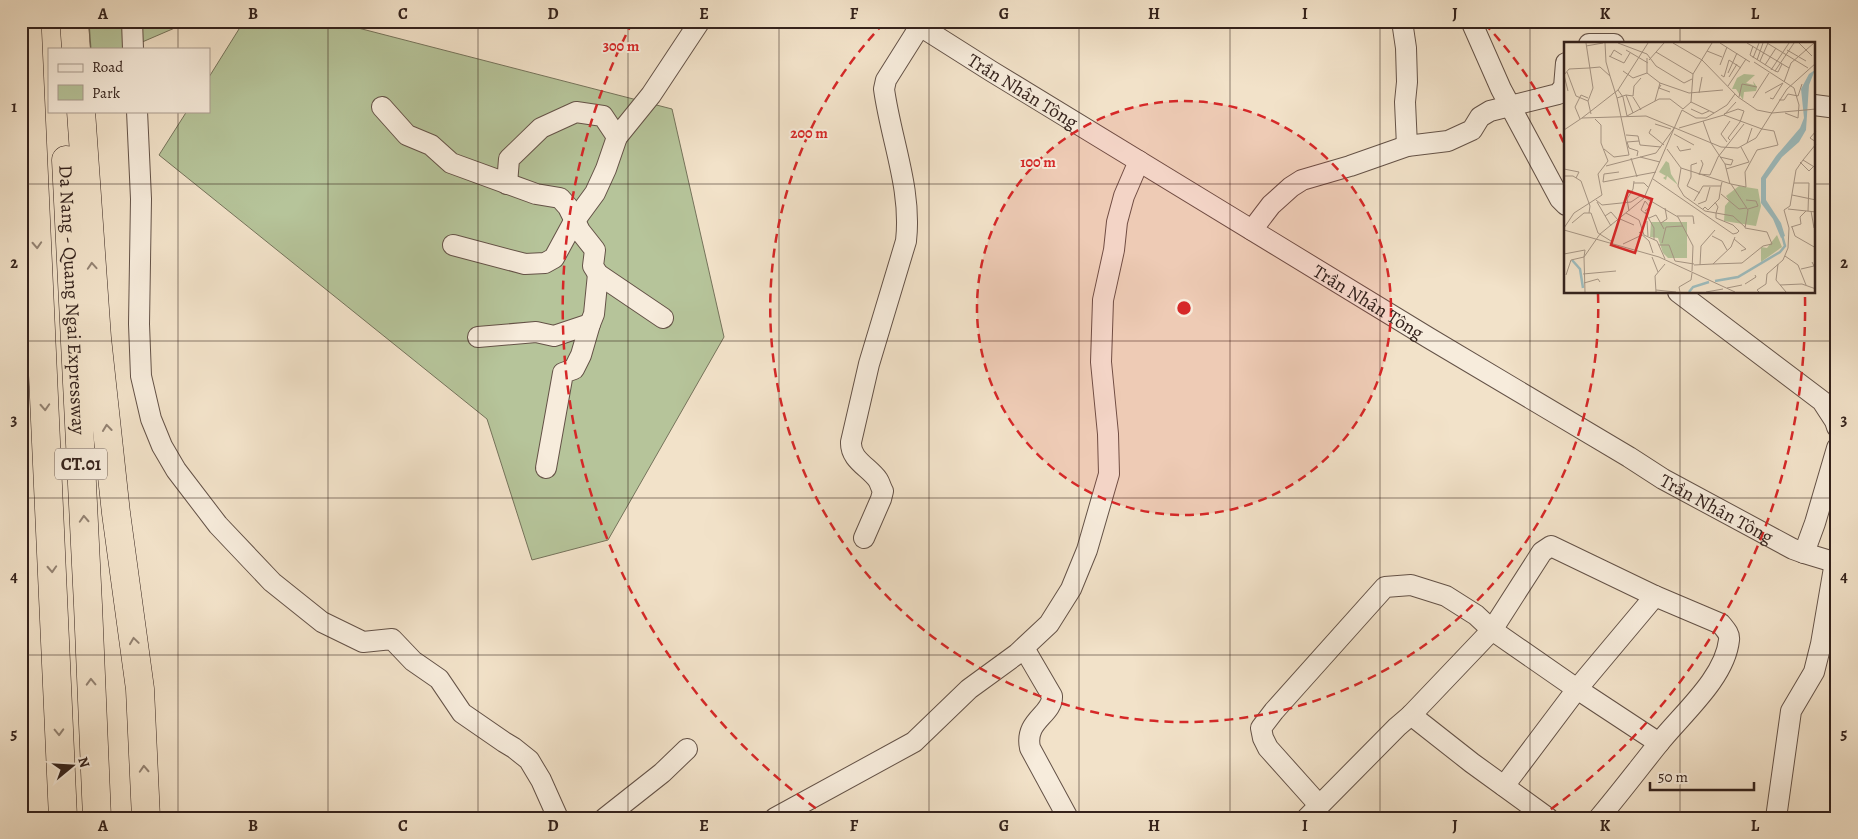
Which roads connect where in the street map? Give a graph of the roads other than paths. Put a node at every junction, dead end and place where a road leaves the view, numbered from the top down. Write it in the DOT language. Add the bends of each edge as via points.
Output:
graph roads {
  1 [pos="27,21"];
  2 [pos="60,21"];
  3 [pos="74,21"];
  4 [pos="132,21"];
  5 [pos="700,21"];
  6 [pos="1402,21"];
  7 [pos="1471,21"];
  8 [pos="916,24"];
  9 [pos="61,48"];
  10 [pos="76,48"];
  11 [pos="134,48"];
  12 [pos="1564,88"];
  13 [pos="1510,105"];
  14 [pos="1816,105"];
  15 [pos="382,107"];
  16 [pos="1837,108"];
  17 [pos="64,112"];
  18 [pos="81,112"];
  19 [pos="136,112"];
  20 [pos="617,137"];
  21 [pos="1408,146"];
  22 [pos="1140,161"];
  23 [pos="507,184"];
  24 [pos="1564,204"];
  25 [pos="575,221"];
  26 [pos="1252,230"];
  27 [pos="453,245"];
  28 [pos="598,274"];
  29 [pos="1681,294"];
  30 [pos="663,318"];
  31 [pos="590,324"];
  32 [pos="478,338"];
  33 [pos="1837,428"];
  34 [pos="1837,448"];
  35 [pos="546,468"];
  36 [pos="864,538"];
  37 [pos="1804,553"];
  38 [pos="1836,562"];
  39 [pos="1655,596"];
  40 [pos="1492,630"];
  41 [pos="1024,648"];
  42 [pos="1577,689"];
  43 [pos="1411,715"];
  44 [pos="1659,743"];
  45 [pos="687,750"];
  46 [pos="1504,786"];
  47 [pos="1313,811"];
  48 [pos="63,818"];
  49 [pos="97,818"];
  50 [pos="146,818"];
  51 [pos="558,818"];
  52 [pos="605,818"];
  53 [pos="774,818"];
  54 [pos="1068,818"];
  55 [pos="1548,818"];
  56 [pos="1599,818"];
  57 [pos="1776,818"];
  1 -- 48 [label="highway, Da Nang - Quang Ngai Expressway / CT.01, one-way"];
  2 -- 9 [label="highway"];
  3 -- 10 [label="highway"];
  4 -- 11 [label="street"];
  5 -- 20 [label="street" via="651,95"];
  6 -- 21 [label="street" via="1406,48"];
  7 -- 13 [label="street"];
  8 -- 22 [label="street, Trần Nhân Tông"];
  8 -- 36 [label="street" via="884,89 908,221 902,256 869,364 851,442 854,454 877,479 883,491"];
  12 -- 13 [label="street" via="1558,94"];
  13 -- 21 [label="street" via="1486,112 1472,130 1448,141"];
  13 -- 24 [label="street"];
  14 -- 16 [label="street"];
  15 -- 23 [label="street" via="407,134 431,145 451,163"];
  49 -- 17 [label="highway, Da Nang - Quang Ngai Expressway / CT.01, one-way"];
  50 -- 18 [label="highway, one-way" via="140,689 97,338"];
  19 -- 51 [label="street" via="141,199 141,376 151,419 176,470 218,525 279,588 322,622 363,642 392,639 413,661 439,679 462,713 529,760"];
  20 -- 23 [label="street" via="603,116 576,112 541,128 509,159"];
  20 -- 25 [label="street" via="595,193"];
  21 -- 26 [label="street" via="1302,180 1271,205"];
  22 -- 26 [label="street, Trần Nhân Tông"];
  22 -- 41 [label="street" via="1116,222 1114,250 1103,300 1101,362 1109,474 1087,550 1071,588 1049,624"];
  23 -- 25 [label="street" via="560,198"];
  25 -- 27 [label="street" via="554,258 545,263 525,264"];
  25 -- 28 [label="street" via="595,250 593,266"];
  26 -- 37 [label="street, Trần Nhân Tông" via="1664,479"];
  28 -- 30 [label="street"];
  28 -- 31 [label="street"];
  29 -- 33 [label="street" via="1822,401"];
  31 -- 32 [label="street" via="554,336 536,332"];
  31 -- 35 [label="street" via="574,369 563,373"];
  34 -- 37 [label="street"];
  37 -- 38 [label="street, Trần Nhân Tông"];
  38 -- 57 [label="street" via="1814,672 1791,711"];
  39 -- 40 [label="street" via="1551,546 1542,552"];
  39 -- 42 [label="street"];
  39 -- 44 [label="street" via="1721,624 1729,638 1726,654 1713,679"];
  40 -- 42 [label="street"];
  40 -- 43 [label="street"];
  40 -- 47 [label="street" via="1476,615 1432,590 1411,585 1384,587 1261,728 1268,748"];
  41 -- 53 [label="street" via="969,688 914,742"];
  41 -- 54 [label="street" via="1052,696 1051,704 1028,737 1030,748"];
  42 -- 44 [label="street"];
  42 -- 46 [label="street"];
  43 -- 46 [label="street"];
  43 -- 47 [label="street"];
  44 -- 56 [label="street"];
  45 -- 52 [label="street" via="662,774"];
  46 -- 55 [label="street"];
}
